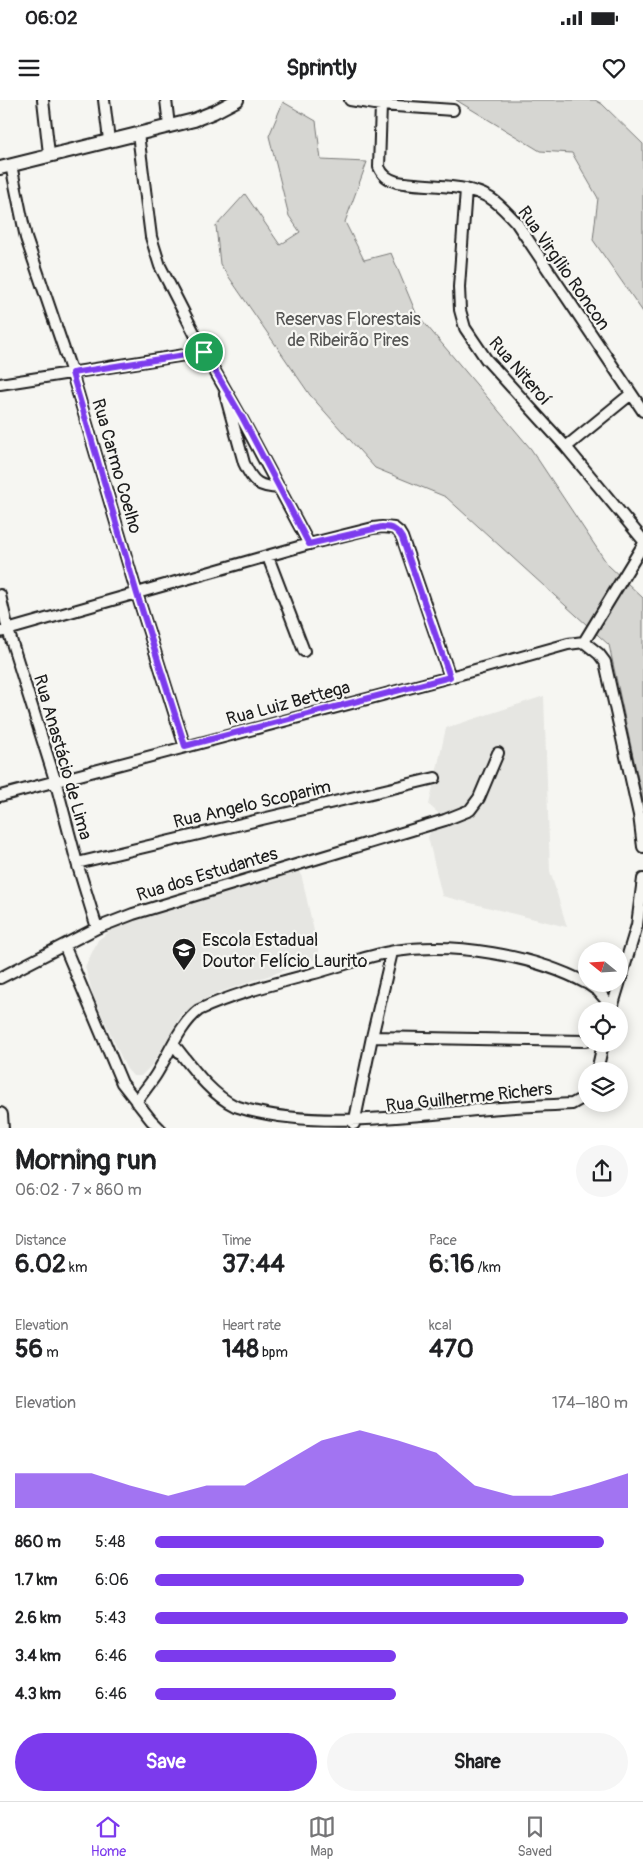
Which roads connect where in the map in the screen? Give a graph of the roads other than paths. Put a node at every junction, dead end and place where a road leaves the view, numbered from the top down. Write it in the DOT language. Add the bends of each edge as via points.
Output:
graph roads {
  1 [pos="43,100"];
  2 [pos="104,100"];
  3 [pos="166,100"];
  4 [pos="237,100"];
  5 [pos="350,100"];
  6 [pos="381,105"];
  7 [pos="453,110"];
  8 [pos="169,126"];
  9 [pos="138,134"];
  10 [pos="109,140"];
  11 [pos="49,154"];
  12 [pos="5,166"];
  13 [pos="466,189"];
  14 [pos="204,352"];
  15 [pos="72,373"];
  16 [pos="0,384"];
  17 [pos="223,386"];
  18 [pos="631,394"];
  19 [pos="643,411"];
  20 [pos="566,447"];
  21 [pos="280,488"];
  22 [pos="643,540"];
  23 [pos="309,544"];
  24 [pos="643,545"];
  25 [pos="268,557"];
  26 [pos="137,594"];
  27 [pos="0,595"];
  28 [pos="4,631"];
  29 [pos="584,642"];
  30 [pos="304,651"];
  31 [pos="450,677"];
  32 [pos="185,746"];
  33 [pos="498,753"];
  34 [pos="435,778"];
  35 [pos="55,780"];
  36 [pos="0,796"];
  37 [pos="641,816"];
  38 [pos="643,847"];
  39 [pos="77,863"];
  40 [pos="643,879"];
  41 [pos="97,928"];
  42 [pos="64,946"];
  43 [pos="392,952"];
  44 [pos="0,978"];
  45 [pos="578,979"];
  46 [pos="599,992"];
  47 [pos="607,1002"];
  48 [pos="614,1002"];
  49 [pos="372,1037"];
  50 [pos="578,1041"];
  51 [pos="174,1045"];
  52 [pos="578,1101"];
  53 [pos="136,1102"];
  54 [pos="0,1116"];
  55 [pos="354,1124"];
  56 [pos="1,1128"];
  57 [pos="160,1128"];
  1 -- 11 [label="street"];
  2 -- 10 [label="street"];
  3 -- 8 [label="street"];
  4 -- 8 [label="street" via="201,117"];
  5 -- 6 [label="street"];
  6 -- 7 [label="street"];
  6 -- 13 [label="street, Rua Virgílio Roncon" via="379,167 382,174 396,182"];
  8 -- 9 [label="street"];
  9 -- 10 [label="street"];
  9 -- 14 [label="street" via="155,253"];
  10 -- 11 [label="street"];
  11 -- 12 [label="street"];
  12 -- 15 [label="street, Rua Carmo Coelho"];
  13 -- 18 [label="street, Rua Virgílio Roncon" via="491,199 516,222"];
  13 -- 20 [label="street, Rua Niteroí" via="459,287 465,328 486,359"];
  14 -- 15 [label="street"];
  14 -- 17 [label="street"];
  15 -- 16 [label="street"];
  15 -- 26 [label="street, Rua Carmo Coelho"];
  17 -- 21 [label="street"];
  17 -- 21 [label="street" via="248,472 260,485"];
  18 -- 19 [label="street, Rua Virgílio Roncon"];
  18 -- 20 [label="street"];
  20 -- 22 [label="street, Rua Niteroí"];
  21 -- 23 [label="street"];
  23 -- 25 [label="street"];
  23 -- 31 [label="street" via="373,528 394,528 399,532"];
  24 -- 29 [label="street"];
  25 -- 26 [label="street"];
  25 -- 30 [label="street"];
  26 -- 28 [label="street"];
  26 -- 32 [label="street, Rua Carmo Coelho"];
  27 -- 28 [label="street, Rua Anastácio de Lima"];
  28 -- 35 [label="street, Rua Anastácio de Lima"];
  29 -- 31 [label="street, Rua Luiz Bettega"];
  29 -- 37 [label="street" via="605,662"];
  31 -- 32 [label="street, Rua Luiz Bettega"];
  32 -- 35 [label="street, Rua Luiz Bettega"];
  33 -- 41 [label="street, Rua dos Estudantes" via="479,798 470,810"];
  34 -- 39 [label="street, Rua Angelo Scoparim"];
  35 -- 36 [label="street, Rua Luiz Bettega"];
  35 -- 39 [label="street, Rua Anastácio de Lima"];
  37 -- 38 [label="street"];
  39 -- 41 [label="street, Rua Anastácio de Lima"];
  40 -- 48 [label="street" via="637,925"];
  41 -- 42 [label="street, Rua dos Estudantes"];
  42 -- 44 [label="street, Rua dos Estudantes"];
  42 -- 53 [label="street" via="113,1064"];
  43 -- 45 [label="street" via="426,949 493,954 536,963"];
  43 -- 49 [label="street"];
  43 -- 51 [label="street" via="284,981 208,1006 192,1015"];
  46 -- 47 [label="street"];
  49 -- 50 [label="street"];
  49 -- 55 [label="street"];
  51 -- 53 [label="street"];
  51 -- 55 [label="street, Rua Guilherme Richers" via="205,1082 234,1106 272,1120 298,1125"];
  52 -- 55 [label="street, Rua Guilherme Richers"];
  53 -- 57 [label="street"];
  54 -- 56 [label="main road"];
}
